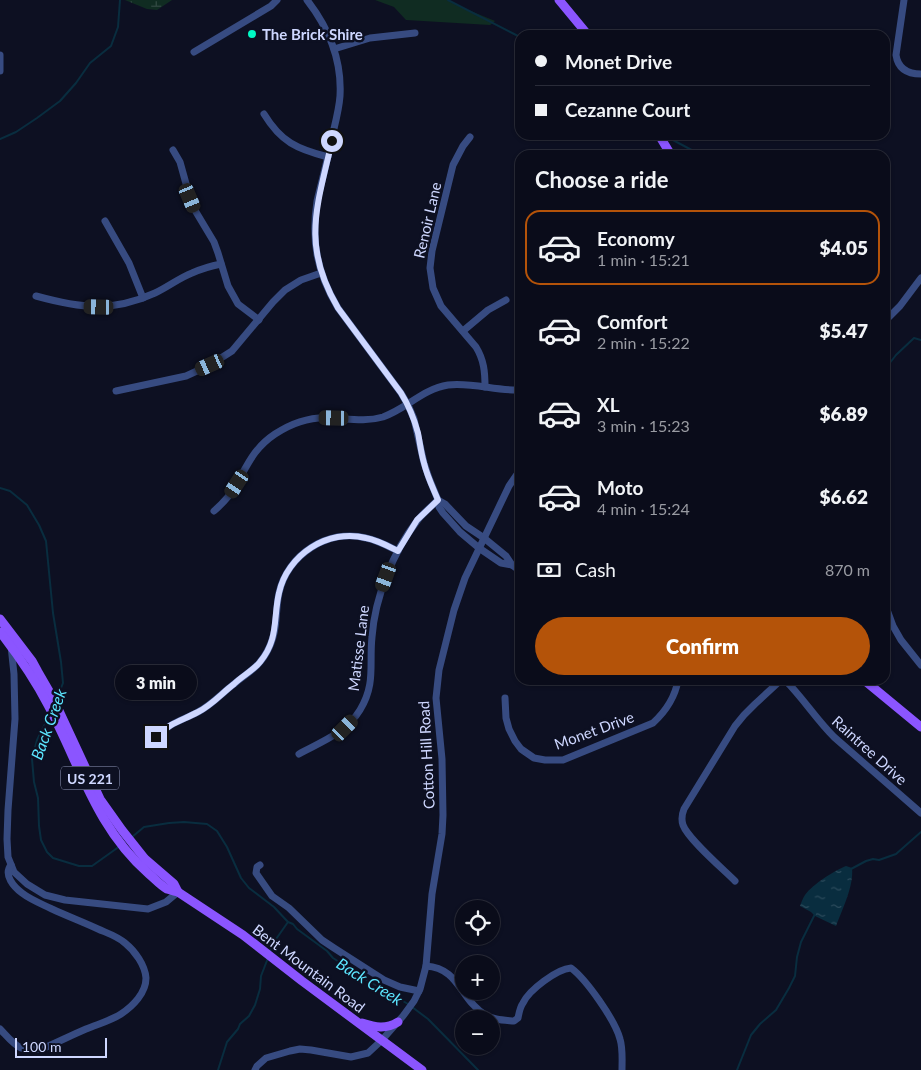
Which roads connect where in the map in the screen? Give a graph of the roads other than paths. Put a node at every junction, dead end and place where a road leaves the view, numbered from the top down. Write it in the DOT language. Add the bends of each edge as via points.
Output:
graph roads {
  1 [pos="277,0"];
  2 [pos="307,0"];
  3 [pos="559,0"];
  4 [pos="904,0"];
  5 [pos="584,30"];
  6 [pos="415,33"];
  7 [pos="334,49"];
  8 [pos="194,52"];
  9 [pos="0,55"];
  10 [pos="0,71"];
  11 [pos="921,74"];
  12 [pos="264,114"];
  13 [pos="470,137"];
  14 [pos="173,150"];
  15 [pos="328,158"];
  16 [pos="105,221"];
  17 [pos="221,264"];
  18 [pos="321,273"];
  19 [pos="921,278"];
  20 [pos="36,296"];
  21 [pos="144,298"];
  22 [pos="506,300"];
  23 [pos="890,316"];
  24 [pos="259,320"];
  25 [pos="463,331"];
  26 [pos="485,387"];
  27 [pos="515,390"];
  28 [pos="116,391"];
  29 [pos="408,405"];
  30 [pos="515,477"];
  31 [pos="438,500"];
  32 [pos="214,511"];
  33 [pos="484,538"];
  34 [pos="479,548"];
  35 [pos="398,551"];
  36 [pos="512,565"];
  37 [pos="515,567"];
  38 [pos="890,618"];
  39 [pos="0,619"];
  40 [pos="0,632"];
  41 [pos="10,646"];
  42 [pos="921,665"];
  43 [pos="677,685"];
  44 [pos="776,685"];
  45 [pos="790,685"];
  46 [pos="870,685"];
  47 [pos="505,698"];
  48 [pos="921,727"];
  49 [pos="156,737"];
  50 [pos="299,754"];
  51 [pos="921,813"];
  52 [pos="260,864"];
  53 [pos="10,865"];
  54 [pos="735,881"];
  55 [pos="167,883"];
  56 [pos="178,892"];
  57 [pos="426,966"];
  58 [pos="419,991"];
  59 [pos="358,1022"];
  60 [pos="398,1022"];
  61 [pos="0,1029"];
  62 [pos="382,1040"];
  63 [pos="255,1070"];
  64 [pos="422,1070"];
  65 [pos="622,1070"];
  1 -- 8 [label="street"];
  2 -- 7 [label="street" via="323,23"];
  3 -- 5 [label="main road"];
  4 -- 11 [label="street" via="896,59 904,70"];
  6 -- 7 [label="street" via="370,38"];
  7 -- 15 [label="street" via="340,95"];
  9 -- 10 [label="street"];
  12 -- 15 [label="street" via="292,145"];
  13 -- 25 [label="street, Renoir Lane" via="453,166 430,268 436,297"];
  14 -- 17 [label="street" via="182,167 190,198 214,242"];
  15 -- 18 [label="street" via="317,201 315,226"];
  16 -- 21 [label="street"];
  17 -- 21 [label="street" via="192,272"];
  17 -- 24 [label="street" via="232,296"];
  18 -- 24 [label="street" via="285,290"];
  18 -- 29 [label="street" via="338,308"];
  19 -- 23 [label="street"];
  20 -- 21 [label="street" via="86,307 113,306"];
  22 -- 25 [label="street"];
  24 -- 28 [label="street" via="232,351 210,365 186,376"];
  25 -- 26 [label="street, Renoir Lane" via="484,364"];
  26 -- 27 [label="street"];
  26 -- 29 [label="street" via="447,385"];
  29 -- 31 [label="street"];
  29 -- 32 [label="street" via="373,419 321,417 285,428 256,451 230,494"];
  30 -- 33 [label="street, Cotton Hill Road"];
  31 -- 33 [label="street"];
  31 -- 34 [label="street" via="439,507 451,522"];
  31 -- 35 [label="street, Matisse Lane" via="417,520"];
  33 -- 34 [label="street, Cotton Hill Road"];
  33 -- 36 [label="street"];
  34 -- 36 [label="street" via="501,563"];
  34 -- 57 [label="street, Cotton Hill Road" via="456,602 437,684 444,807"];
  35 -- 49 [label="street" via="375,540 346,536 325,540 307,550 291,565 282,583 274,634 259,663 205,708 170,725"];
  35 -- 50 [label="street, Matisse Lane" via="376,609 371,640 372,677 365,700 345,728"];
  36 -- 37 [label="street"];
  38 -- 42 [label="street" via="901,640"];
  39 -- 55 [label="main road, Bent Mountain Road / US 221" via="32,661 53,698 100,799 144,859"];
  40 -- 41 [label="main road, Bent Mountain Road / US 221"];
  41 -- 53 [label="street" via="15,698 7,839"];
  41 -- 55 [label="main road, Bent Mountain Road / US 221" via="48,705 97,809 113,835 137,863"];
  43 -- 47 [label="street, Monet Drive" via="664,714 653,723 563,760 534,758 521,750 509,729"];
  44 -- 54 [label="street" via="736,726 682,815 686,831"];
  45 -- 51 [label="street, Raintree Drive" via="834,737"];
  46 -- 48 [label="main road"];
  52 -- 58 [label="street" via="256,873 270,894 322,940 384,980 400,988"];
  53 -- 56 [label="street" via="19,878 35,890 65,900 148,909 166,902"];
  53 -- 61 [label="street" via="11,882 22,894 126,944 144,968 146,982 136,1001 120,1014 44,1048 18,1047"];
  55 -- 56 [label="main road, Bent Mountain Road / US 221" via="174,884"];
  56 -- 59 [label="main road, Bent Mountain Road / US 221" via="243,935"];
  57 -- 58 [label="street, Cotton Hill Road"];
  57 -- 65 [label="street" via="448,973 482,1013 514,1021 523,1001 535,988 571,968 596,996 617,1031 622,1046"];
  58 -- 60 [label="street, Cotton Hill Road"];
  59 -- 60 [label="main road" via="384,1027"];
  59 -- 62 [label="main road, Bent Mountain Road / US 221"];
  60 -- 62 [label="street, Cotton Hill Road"];
  62 -- 63 [label="street, Cotton Hill Road" via="360,1056 300,1049 266,1058"];
  62 -- 64 [label="main road, Bent Mountain Road / US 221"];
}
